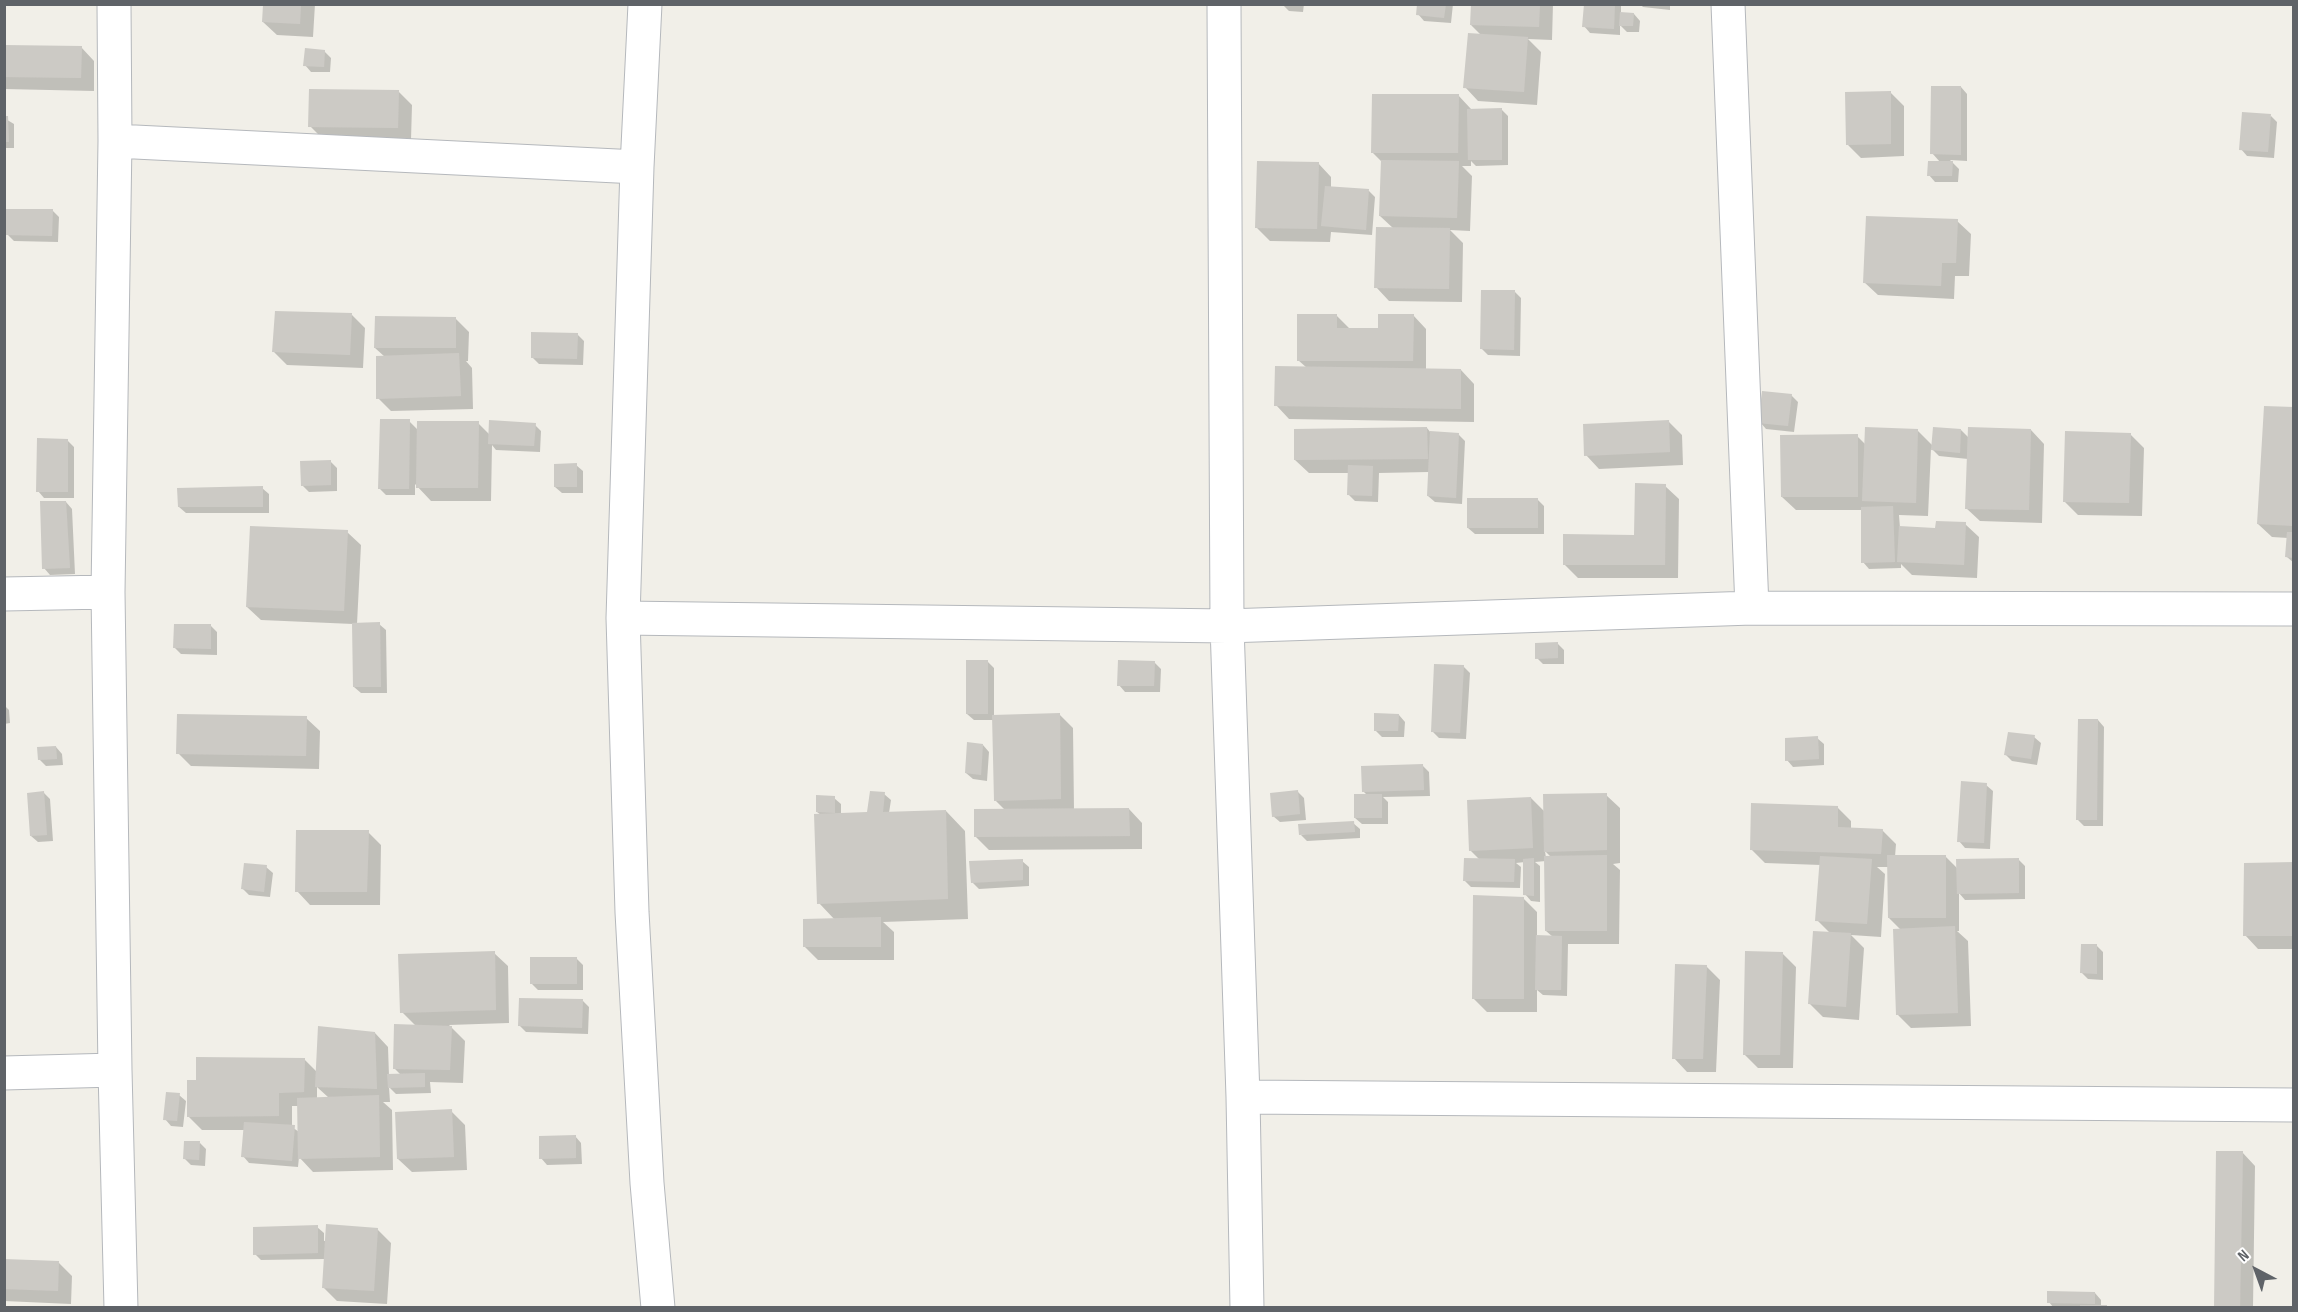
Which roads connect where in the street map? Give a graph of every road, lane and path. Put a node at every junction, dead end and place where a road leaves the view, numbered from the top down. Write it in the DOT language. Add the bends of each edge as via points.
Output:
graph roads {
  1 [pos="114,4"];
  2 [pos="645,4"];
  3 [pos="1224,4"];
  4 [pos="1728,4"];
  5 [pos="115,141"];
  6 [pos="637,167"];
  7 [pos="108,592"];
  8 [pos="4,594"];
  9 [pos="1752,608"];
  10 [pos="2294,609"];
  11 [pos="623,618"];
  12 [pos="1227,626"];
  13 [pos="115,1070"];
  14 [pos="4,1073"];
  15 [pos="1243,1097"];
  16 [pos="2294,1105"];
  17 [pos="121,1308"];
  18 [pos="658,1308"];
  19 [pos="1247,1308"];
  1 -- 5 [label="street"];
  2 -- 6 [label="street"];
  3 -- 12 [label="street"];
  4 -- 9 [label="street"];
  5 -- 6 [label="street"];
  5 -- 7 [label="street"];
  6 -- 11 [label="street"];
  7 -- 8 [label="street"];
  7 -- 13 [label="street"];
  9 -- 10 [label="street"];
  9 -- 12 [label="street"];
  11 -- 12 [label="street"];
  11 -- 18 [label="street" via="632,912"];
  12 -- 15 [label="street"];
  13 -- 14 [label="street"];
  13 -- 17 [label="street"];
  15 -- 16 [label="street"];
  15 -- 19 [label="street"];
}
